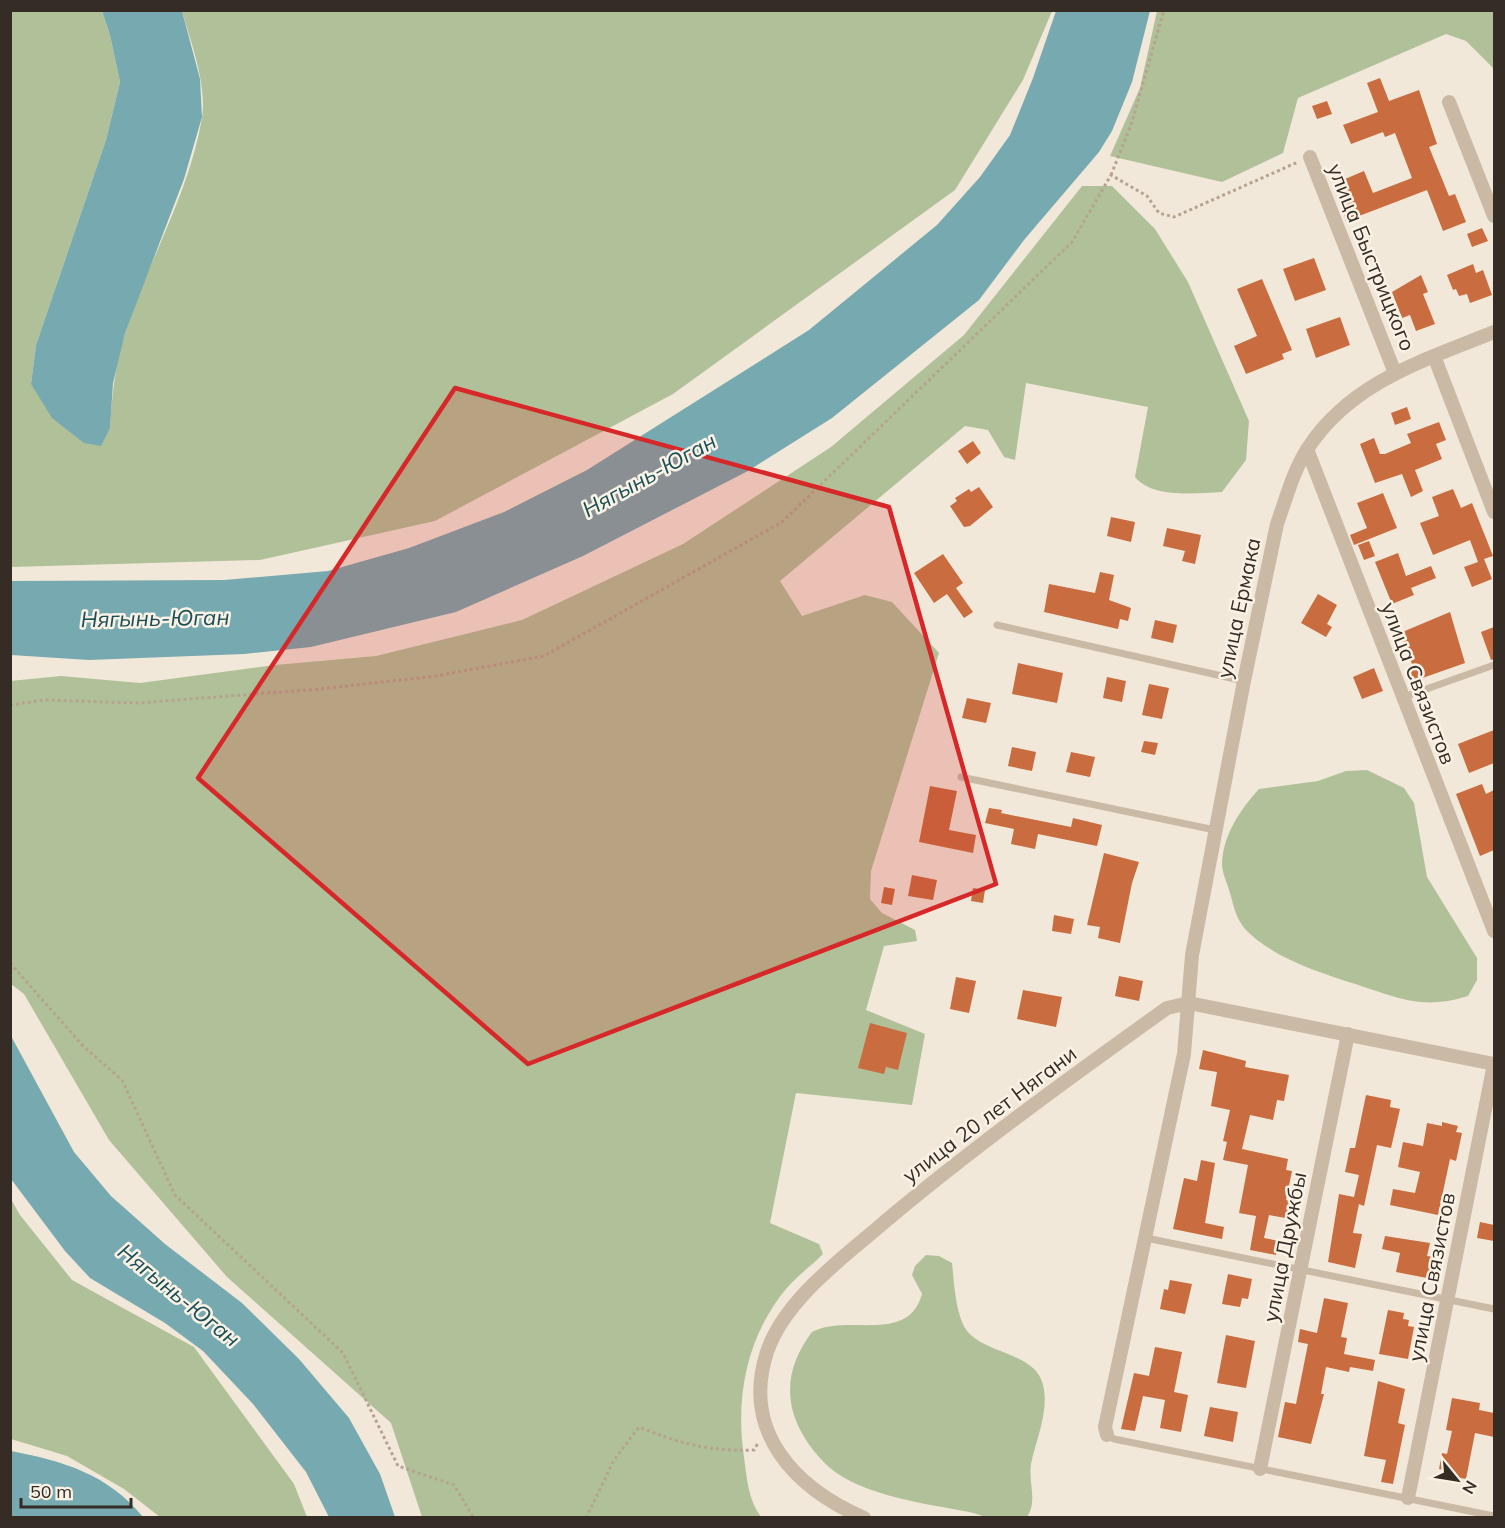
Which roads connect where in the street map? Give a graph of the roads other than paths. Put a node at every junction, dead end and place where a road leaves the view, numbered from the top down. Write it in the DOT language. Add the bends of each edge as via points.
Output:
graph roads {
  1 [pos="1449,102"];
  2 [pos="1310,157"];
  3 [pos="1494,216"];
  4 [pos="1494,332"];
  5 [pos="1434,356"];
  6 [pos="1395,373"];
  7 [pos="1307,449"];
  8 [pos="1494,512"];
  9 [pos="997,625"];
  10 [pos="1494,665"];
  11 [pos="1244,681"];
  12 [pos="1402,698"];
  13 [pos="961,777"];
  14 [pos="1215,830"];
  15 [pos="1494,930"];
  16 [pos="1189,1003"];
  17 [pos="1348,1034"];
  18 [pos="1494,1064"];
  19 [pos="1146,1238"];
  20 [pos="1302,1269"];
  21 [pos="1449,1300"];
  22 [pos="1494,1309"];
  23 [pos="1107,1435"];
  24 [pos="1260,1469"];
  25 [pos="1408,1498"];
  26 [pos="1494,1516"];
  27 [pos="864,1518"];
  1 -- 3 [label="street"];
  2 -- 6 [label="street, улица Быстрицкого"];
  4 -- 5 [label="street, улица Ермака"];
  5 -- 6 [label="street, улица Ермака"];
  5 -- 8 [label="street, улица Быстрицкого"];
  6 -- 7 [label="street, улица Ермака" via="1352,399"];
  7 -- 11 [label="street, улица Ермака" via="1277,524"];
  7 -- 12 [label="street, улица Связистов"];
  9 -- 11 [label="lane"];
  10 -- 12 [label="lane"];
  11 -- 14 [label="street, улица Ермака"];
  12 -- 15 [label="street, улица Связистов"];
  13 -- 14 [label="lane"];
  14 -- 16 [label="street, улица Ермака" via="1192,955"];
  16 -- 17 [label="street, улица 20 лет Нягани"];
  16 -- 19 [label="street, улица Ермака" via="1184,1054"];
  16 -- 27 [label="street, улица 20 лет Нягани" via="1167,1008 1010,1121 824,1273 780,1326 767,1352 759,1391 765,1431 784,1459 813,1488"];
  17 -- 18 [label="street, улица 20 лет Нягани"];
  17 -- 20 [label="street, улица Дружбы"];
  18 -- 21 [label="street, улица Связистов"];
  19 -- 20 [label="lane"];
  19 -- 23 [label="street, улица Ермака" via="1105,1427"];
  20 -- 21 [label="lane"];
  20 -- 24 [label="street, улица Дружбы"];
  21 -- 22 [label="lane"];
  21 -- 25 [label="street, улица Связистов"];
  23 -- 24 [label="lane"];
  24 -- 25 [label="lane"];
  25 -- 26 [label="lane"];
}
